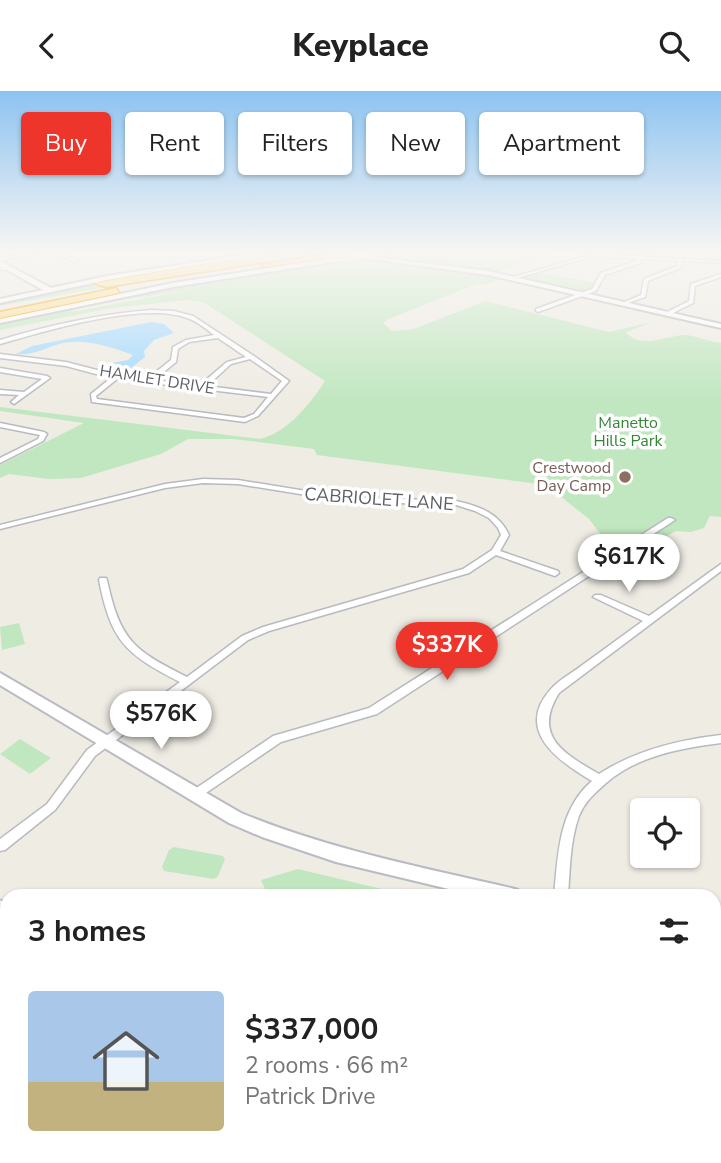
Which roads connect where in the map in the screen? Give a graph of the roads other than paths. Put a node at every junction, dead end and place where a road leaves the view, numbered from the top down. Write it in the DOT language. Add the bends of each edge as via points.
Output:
graph roads {
  1 [pos="36,301"];
  2 [pos="74,301"];
  3 [pos="96,301"];
  4 [pos="565,301"];
  5 [pos="610,301"];
  6 [pos="631,301"];
  7 [pos="691,301"];
  8 [pos="624,304"];
  9 [pos="0,308"];
  10 [pos="538,310"];
  11 [pos="667,314"];
  12 [pos="0,316"];
  13 [pos="0,321"];
  14 [pos="720,326"];
  15 [pos="220,336"];
  16 [pos="0,342"];
  17 [pos="0,356"];
  18 [pos="252,357"];
  19 [pos="12,358"];
  20 [pos="0,367"];
  21 [pos="116,377"];
  22 [pos="148,381"];
  23 [pos="201,388"];
  24 [pos="0,391"];
  25 [pos="24,394"];
  26 [pos="273,396"];
  27 [pos="13,402"];
  28 [pos="0,425"];
  29 [pos="0,461"];
  30 [pos="671,520"];
  31 [pos="0,527"];
  32 [pos="495,552"];
  33 [pos="721,567"];
  34 [pos="555,573"];
  35 [pos="103,580"];
  36 [pos="598,597"];
  37 [pos="647,619"];
  38 [pos="0,678"];
  39 [pos="187,681"];
  40 [pos="721,739"];
  41 [pos="107,740"];
  42 [pos="601,781"];
  43 [pos="196,793"];
  44 [pos="0,846"];
  45 [pos="477,889"];
  46 [pos="562,889"];
  1 -- 9 [label="highway"];
  2 -- 12 [label="highway"];
  3 -- 13 [label="main road"];
  4 -- 10 [label="street"];
  5 -- 8 [label="main road"];
  6 -- 8 [label="street"];
  7 -- 11 [label="street"];
  8 -- 11 [label="main road"];
  11 -- 14 [label="main road"];
  15 -- 16 [label="street" via="185,314 153,310"];
  15 -- 18 [label="street"];
  15 -- 22 [label="street" via="175,348 174,361"];
  17 -- 19 [label="street, HAMLET DRIVE"];
  18 -- 23 [label="street" via="229,363"];
  18 -- 26 [label="street" via="286,381"];
  19 -- 20 [label="street"];
  19 -- 21 [label="street, HAMLET DRIVE" via="66,363"];
  20 -- 25 [label="street" via="47,378"];
  21 -- 22 [label="street, HAMLET DRIVE"];
  21 -- 26 [label="street" via="93,395 94,401 245,421"];
  22 -- 23 [label="street, HAMLET DRIVE"];
  23 -- 26 [label="street, HAMLET DRIVE"];
  24 -- 25 [label="street"];
  25 -- 27 [label="street"];
  28 -- 29 [label="street" via="44,434 41,440"];
  30 -- 43 [label="street" via="373,711 277,739"];
  31 -- 32 [label="street, CABRIOLET LANE" via="165,486 222,481 343,499 439,501 472,507 502,527 505,535"];
  32 -- 34 [label="street"];
  32 -- 39 [label="street" via="466,572 265,629 245,638"];
  33 -- 37 [label="street"];
  35 -- 39 [label="street" via="109,611 121,637 144,657"];
  36 -- 37 [label="street"];
  37 -- 42 [label="street" via="555,691 541,715 542,728 560,754"];
  38 -- 41 [label="main road"];
  39 -- 41 [label="street"];
  40 -- 42 [label="street" via="648,753"];
  41 -- 43 [label="main road"];
  41 -- 44 [label="street" via="79,765 51,807"];
  42 -- 46 [label="street" via="587,792 571,822"];
  43 -- 45 [label="main road" via="235,818 293,842"];
}
